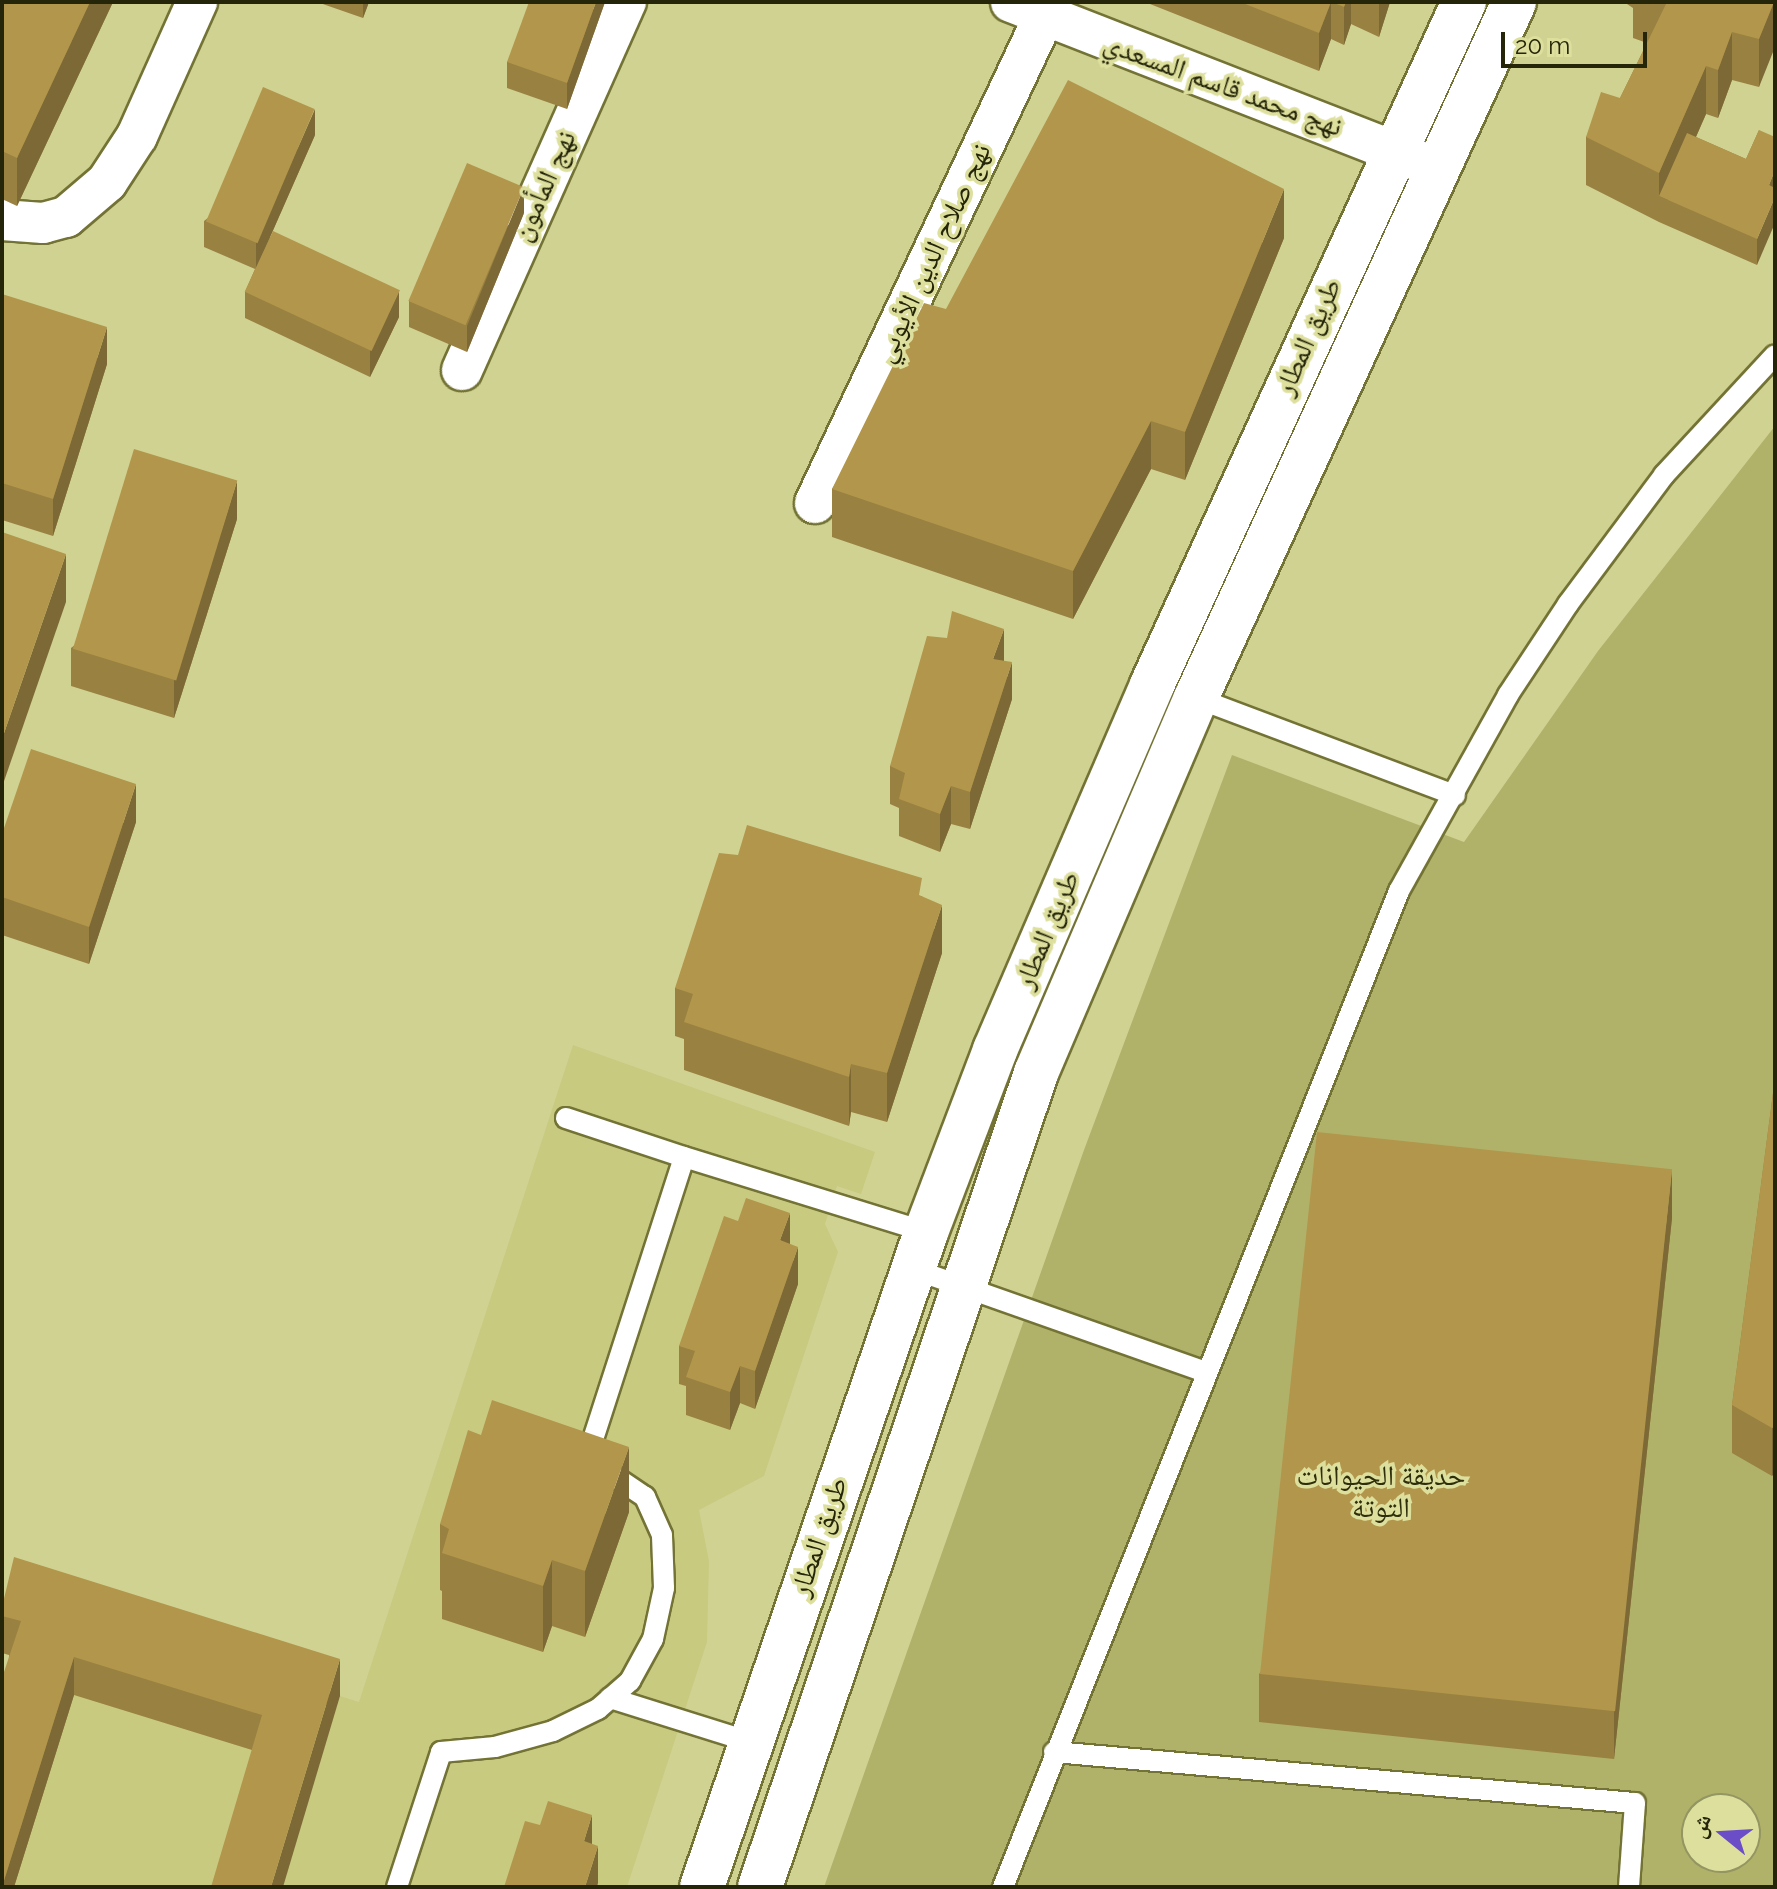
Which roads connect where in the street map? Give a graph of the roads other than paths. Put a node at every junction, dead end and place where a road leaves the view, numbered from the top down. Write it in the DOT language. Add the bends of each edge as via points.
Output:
graph roads {
  1 [pos="197,2"];
  2 [pos="626,2"];
  3 [pos="1464,2"];
  4 [pos="1514,2"];
  5 [pos="1035,7"];
  6 [pos="1393,148"];
  7 [pos="1436,168"];
  8 [pos="2,220"];
  9 [pos="1775,355"];
  10 [pos="462,370"];
  11 [pos="815,503"];
  12 [pos="1152,685"];
  13 [pos="1196,698"];
  14 [pos="1455,795"];
  15 [pos="566,1118"];
  16 [pos="684,1157"];
  17 [pos="919,1250"];
  18 [pos="963,1286"];
  19 [pos="1205,1372"];
  20 [pos="559,1451"];
  21 [pos="586,1461"];
  22 [pos="610,1698"];
  23 [pos="747,1741"];
  24 [pos="1054,1752"];
  25 [pos="397,1887"];
  26 [pos="702,1887"];
  27 [pos="760,1887"];
  28 [pos="1003,1887"];
  29 [pos="1629,1887"];
  1 -- 8 [label="street" via="137,136 107,182 66,217 43,223"];
  2 -- 10 [label="street, نهج المأمون"];
  3 -- 6 [label="main road, طريق المطار"];
  4 -- 7 [label="main road, طريق المطار"];
  5 -- 6 [label="street, نهج محمد قاسم المسعدي"];
  5 -- 11 [label="street, نهج صلاح الدين الأيوبي"];
  6 -- 7 [label="street, نهج محمد قاسم المسعدي"];
  6 -- 12 [label="main road, طريق المطار"];
  7 -- 13 [label="main road, طريق المطار"];
  9 -- 14 [label="lane" via="1664,475 1568,604 1508,695"];
  12 -- 13 [label="lane"];
  12 -- 17 [label="main road, طريق المطار" via="995,1050"];
  13 -- 14 [label="lane"];
  13 -- 18 [label="main road, طريق المطار" via="1036,1073"];
  14 -- 19 [label="lane" via="1399,891"];
  15 -- 16 [label="lane"];
  16 -- 17 [label="lane"];
  16 -- 21 [label="lane"];
  17 -- 18 [label="lane"];
  17 -- 23 [label="main road, طريق المطار"];
  18 -- 19 [label="lane"];
  18 -- 27 [label="main road, طريق المطار"];
  19 -- 24 [label="lane"];
  20 -- 21 [label="lane"];
  21 -- 22 [label="lane" via="645,1497 662,1535 664,1588 653,1639 630,1681"];
  22 -- 23 [label="lane"];
  22 -- 25 [label="lane" via="553,1731 495,1747 441,1752"];
  23 -- 26 [label="main road, طريق المطار"];
  24 -- 28 [label="lane"];
  24 -- 29 [label="lane" via="1635,1803"];
}
